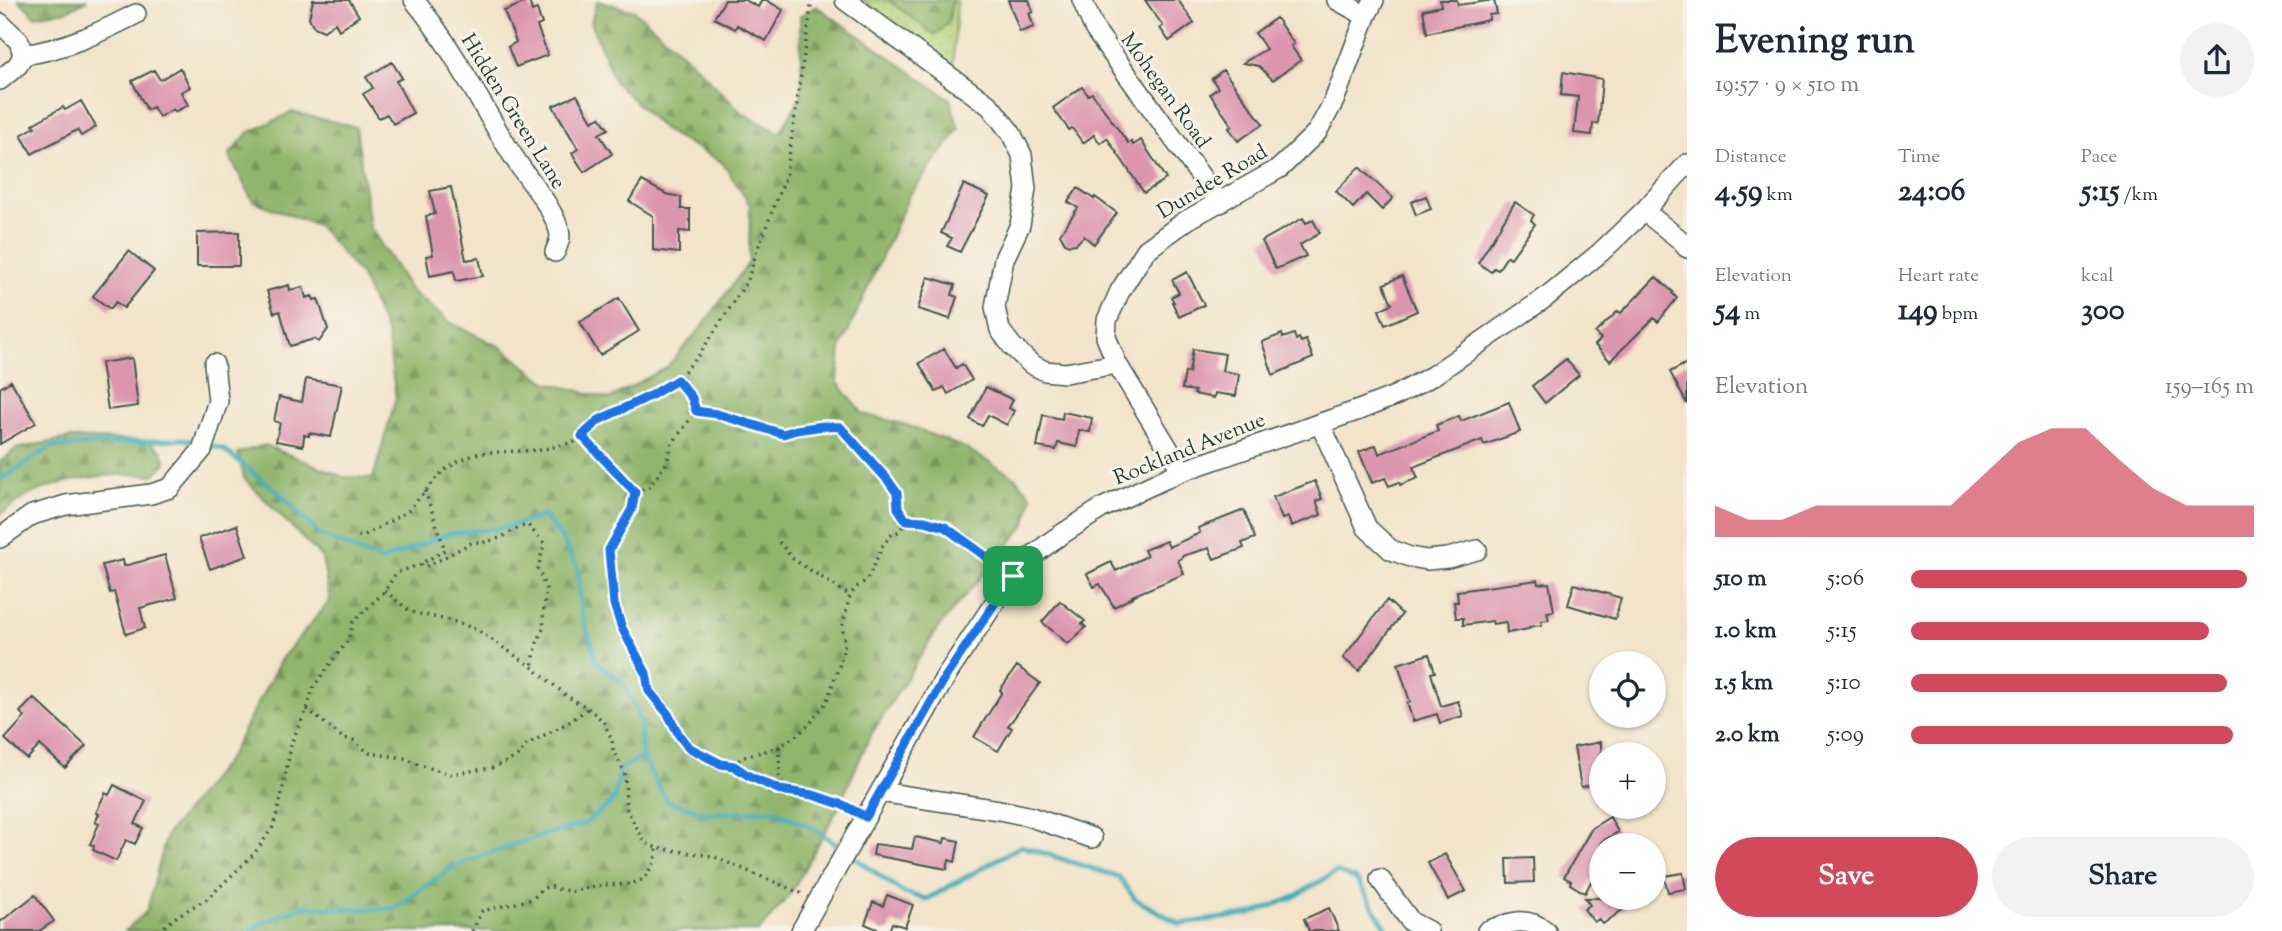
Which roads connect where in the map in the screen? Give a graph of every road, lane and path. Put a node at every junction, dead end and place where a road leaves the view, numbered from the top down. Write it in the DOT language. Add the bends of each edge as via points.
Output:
graph roads {
  1 [pos="414,0"];
  2 [pos="812,0"];
  3 [pos="845,0"];
  4 [pos="1082,0"];
  5 [pos="1337,0"];
  6 [pos="1370,8"];
  7 [pos="136,14"];
  8 [pos="0,23"];
  9 [pos="23,55"];
  10 [pos="0,80"];
  11 [pos="1687,164"];
  12 [pos="1220,202"];
  13 [pos="1644,211"];
  14 [pos="1687,248"];
  15 [pos="555,252"];
  16 [pos="214,364"];
  17 [pos="1117,364"];
  18 [pos="677,380"];
  19 [pos="696,411"];
  20 [pos="1320,423"];
  21 [pos="582,436"];
  22 [pos="1182,471"];
  23 [pos="425,491"];
  24 [pos="635,492"];
  25 [pos="906,520"];
  26 [pos="358,537"];
  27 [pos="0,538"];
  28 [pos="779,542"];
  29 [pos="1477,550"];
  30 [pos="421,564"];
  31 [pos="1013,576"];
  32 [pos="385,591"];
  33 [pos="850,595"];
  34 [pos="532,667"];
  35 [pos="588,708"];
  36 [pos="307,709"];
  37 [pos="779,747"];
  38 [pos="734,766"];
  39 [pos="786,790"];
  40 [pos="880,792"];
  41 [pos="863,822"];
  42 [pos="1092,838"];
  43 [pos="657,848"];
  44 [pos="1380,879"];
  45 [pos="817,904"];
  46 [pos="159,931"];
  47 [pos="472,931"];
  48 [pos="802,931"];
  49 [pos="1428,931"];
  50 [pos="1487,931"];
  51 [pos="1546,931"];
  1 -- 15 [label="street, Hidden Green Lane" via="550,211 561,239"];
  2 -- 18 [label="path" via="786,176 748,280"];
  3 -- 17 [label="street" via="990,106 1022,155 1026,189 995,307 1000,330 1031,364 1045,371 1065,373"];
  4 -- 12 [label="street, Mohegan Road" via="1095,30"];
  5 -- 6 [label="street"];
  6 -- 12 [label="street, Dundee Road" via="1334,102 1317,132 1280,169"];
  7 -- 9 [label="street" via="91,37"];
  8 -- 9 [label="street" via="19,41"];
  9 -- 10 [label="street"];
  11 -- 13 [label="street, Rockland Avenue"];
  12 -- 17 [label="street, Dundee Road" via="1146,250 1119,291 1107,320 1106,337"];
  13 -- 14 [label="street"];
  13 -- 20 [label="street, Rockland Avenue" via="1545,298 1463,356 1396,395"];
  16 -- 27 [label="street" via="218,401 205,442 170,488 66,505 32,515"];
  17 -- 22 [label="street, Dundee Road"];
  18 -- 19 [label="path"];
  18 -- 21 [label="path" via="599,420"];
  19 -- 24 [label="path" via="671,444 666,464 649,487"];
  19 -- 25 [label="path" via="783,434 840,427 897,493 898,508"];
  20 -- 22 [label="street, Rockland Avenue"];
  20 -- 29 [label="street" via="1367,528 1391,550 1427,560"];
  21 -- 23 [label="path" via="541,450 479,453 443,471"];
  21 -- 24 [label="path"];
  22 -- 31 [label="street, Rockland Avenue" via="1102,508 1045,547"];
  23 -- 26 [label="path" via="408,510"];
  23 -- 30 [label="path" via="445,550"];
  24 -- 38 [label="path" via="632,509 609,550 614,604 622,628 646,673 649,691 688,747"];
  25 -- 31 [label="path" via="945,527"];
  25 -- 33 [label="path" via="883,545 867,580"];
  28 -- 33 [label="path" via="793,559"];
  30 -- 32 [label="path" via="396,573"];
  30 -- 34 [label="path" via="430,565 473,542 500,538 528,525 544,543 538,569 546,589 544,627"];
  31 -- 40 [label="street, Rockland Avenue" via="946,676"];
  32 -- 34 [label="path" via="411,612 475,629"];
  32 -- 36 [label="path" via="353,622 348,640 314,686"];
  33 -- 37 [label="path" via="841,661 826,703 810,724"];
  34 -- 35 [label="path"];
  35 -- 36 [label="path" via="526,745 517,757 492,768 450,774 404,758 369,753"];
  35 -- 43 [label="path" via="603,721 625,773 626,808 645,843"];
  36 -- 46 [label="path" via="292,741 273,827 254,854 207,899"];
  37 -- 38 [label="path" via="741,758"];
  37 -- 39 [label="path" via="779,776"];
  38 -- 39 [label="path"];
  39 -- 41 [label="path" via="843,805"];
  40 -- 41 [label="street, Rockland Avenue"];
  40 -- 42 [label="street" via="999,810"];
  41 -- 45 [label="street, Rockland Avenue"];
  43 -- 45 [label="path" via="712,856 798,890"];
  43 -- 47 [label="path" via="644,879 573,891 549,886 533,899 482,911"];
  44 -- 49 [label="street" via="1411,922"];
  45 -- 48 [label="street, Rockland Avenue"];
  50 -- 51 [label="street" via="1514,921"];
}
